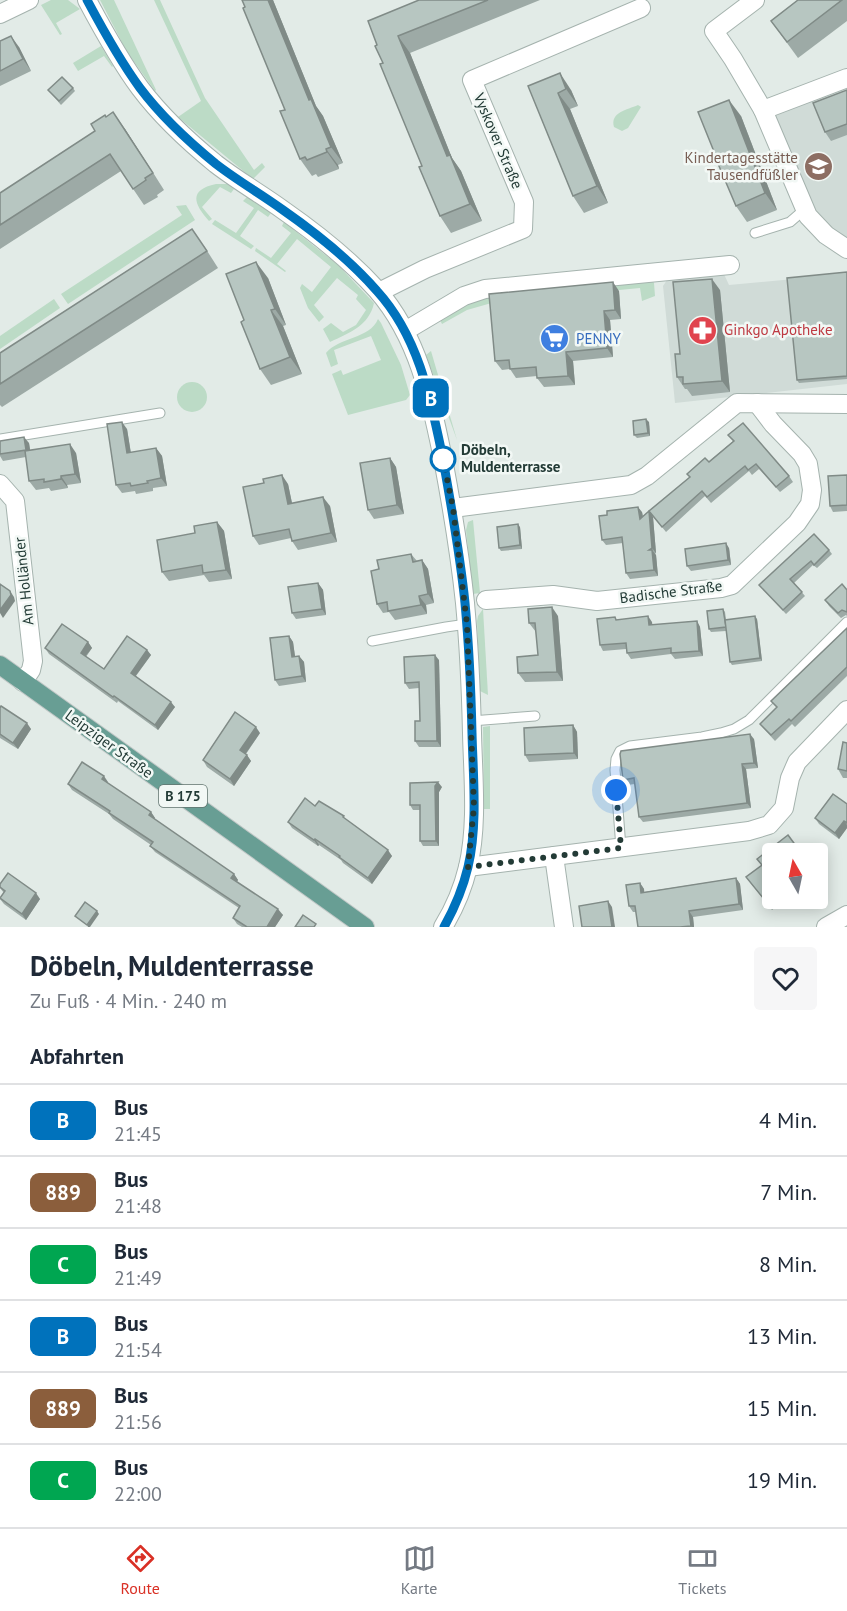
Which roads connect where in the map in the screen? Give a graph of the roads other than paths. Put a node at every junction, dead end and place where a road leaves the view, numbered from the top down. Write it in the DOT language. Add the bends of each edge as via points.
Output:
graph roads {
  1 [pos="29,0"];
  2 [pos="87,0"];
  3 [pos="754,0"];
  4 [pos="641,8"];
  5 [pos="0,14"];
  6 [pos="847,78"];
  7 [pos="763,110"];
  8 [pos="805,209"];
  9 [pos="755,233"];
  10 [pos="847,249"];
  11 [pos="730,265"];
  12 [pos="378,292"];
  13 [pos="405,332"];
  14 [pos="757,403"];
  15 [pos="847,404"];
  16 [pos="160,413"];
  17 [pos="0,439"];
  18 [pos="0,484"];
  19 [pos="453,508"];
  20 [pos="486,600"];
  21 [pos="465,602"];
  22 [pos="847,622"];
  23 [pos="467,624"];
  24 [pos="372,641"];
  25 [pos="0,665"];
  26 [pos="23,682"];
  27 [pos="847,710"];
  28 [pos="535,716"];
  29 [pos="471,721"];
  30 [pos="621,848"];
  31 [pos="554,856"];
  32 [pos="468,867"];
  33 [pos="847,915"];
  34 [pos="365,927"];
  35 [pos="443,927"];
  36 [pos="564,927"];
  37 [pos="825,927"];
  1 -- 5 [label="street"];
  2 -- 12 [label="street" via="126,67 157,108 215,163 301,223"];
  3 -- 7 [label="street" via="714,31"];
  4 -- 12 [label="street, Vyskover Straße" via="472,80 524,202 523,229"];
  6 -- 7 [label="street"];
  7 -- 8 [label="street"];
  8 -- 9 [label="lane" via="790,222"];
  8 -- 10 [label="street" via="825,235"];
  11 -- 13 [label="street" via="485,289 464,296"];
  12 -- 13 [label="street"];
  13 -- 19 [label="street" via="432,403"];
  14 -- 15 [label="street"];
  14 -- 19 [label="street" via="737,403 631,485"];
  14 -- 20 [label="street, Badische Straße" via="802,454 808,464 812,490 810,504 797,523 732,585 597,601 553,595"];
  16 -- 17 [label="lane"];
  18 -- 26 [label="street, Am Holländer" via="15,501 33,661"];
  19 -- 21 [label="street"];
  20 -- 21 [label="lane"];
  21 -- 23 [label="street"];
  22 -- 30 [label="lane" via="749,720 734,729 630,746 620,751 615,770"];
  23 -- 24 [label="lane"];
  23 -- 29 [label="street"];
  25 -- 26 [label="main road, Leipziger Straße / B 175"];
  26 -- 34 [label="main road, Leipziger Straße / B 175"];
  27 -- 30 [label="street" via="797,762 784,808 769,825"];
  28 -- 29 [label="lane"];
  29 -- 32 [label="street" via="474,807"];
  30 -- 31 [label="street"];
  31 -- 32 [label="street"];
  31 -- 36 [label="street"];
  32 -- 35 [label="street"];
  33 -- 37 [label="street"];
}
